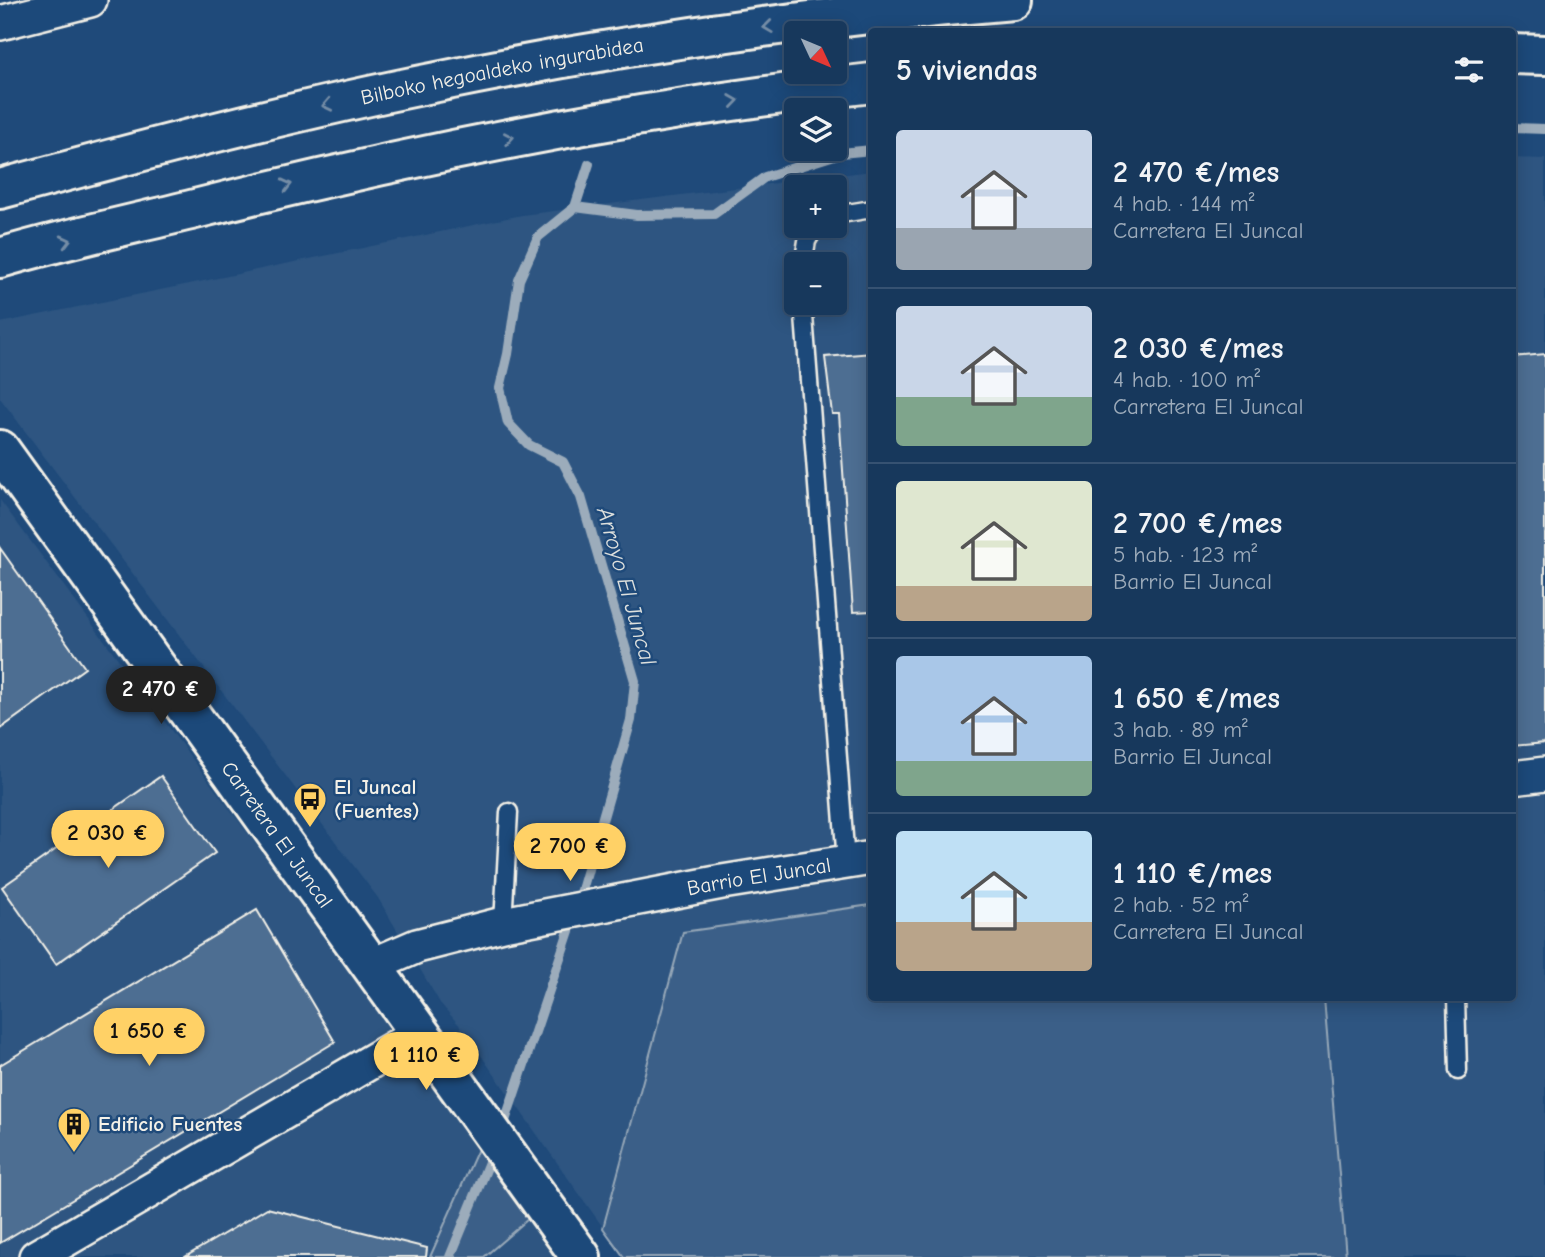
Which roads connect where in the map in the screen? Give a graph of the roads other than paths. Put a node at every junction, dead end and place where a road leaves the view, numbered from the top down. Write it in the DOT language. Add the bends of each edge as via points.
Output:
graph roads {
  1 [pos="88,0"];
  2 [pos="1013,0"];
  3 [pos="0,23"];
  4 [pos="1516,54"];
  5 [pos="1545,55"];
  6 [pos="868,84"];
  7 [pos="185,140"];
  8 [pos="0,167"];
  9 [pos="0,189"];
  10 [pos="868,210"];
  11 [pos="847,213"];
  12 [pos="0,258"];
  13 [pos="804,315"];
  14 [pos="0,450"];
  15 [pos="1545,774"];
  16 [pos="1516,778"];
  17 [pos="509,812"];
  18 [pos="859,860"];
  19 [pos="503,924"];
  20 [pos="373,965"];
  21 [pos="1456,1001"];
  22 [pos="420,1033"];
  23 [pos="1458,1071"];
  24 [pos="576,1255"];
  25 [pos="36,1257"];
  1 -- 3 [label="street"];
  2 -- 7 [label="main road, Bilboko hegoaldeko ingurabidea, one-way" via="829,19 583,54 395,90"];
  4 -- 5 [label="main road"];
  12 -- 6 [label="main road, one-way" via="449,149 646,114"];
  7 -- 8 [label="main road"];
  7 -- 9 [label="main road, Bilboko hegoaldeko ingurabidea"];
  10 -- 11 [label="lane"];
  13 -- 18 [label="lane"];
  14 -- 20 [label="main road, Carretera El Juncal"];
  15 -- 16 [label="street"];
  17 -- 19 [label="lane"];
  18 -- 19 [label="street, Barrio El Juncal"];
  19 -- 20 [label="street, Barrio El Juncal" via="417,946"];
  20 -- 22 [label="main road, Carretera El Juncal"];
  21 -- 23 [label="lane"];
  22 -- 24 [label="main road, Carretera El Juncal"];
  22 -- 25 [label="street"];
}
